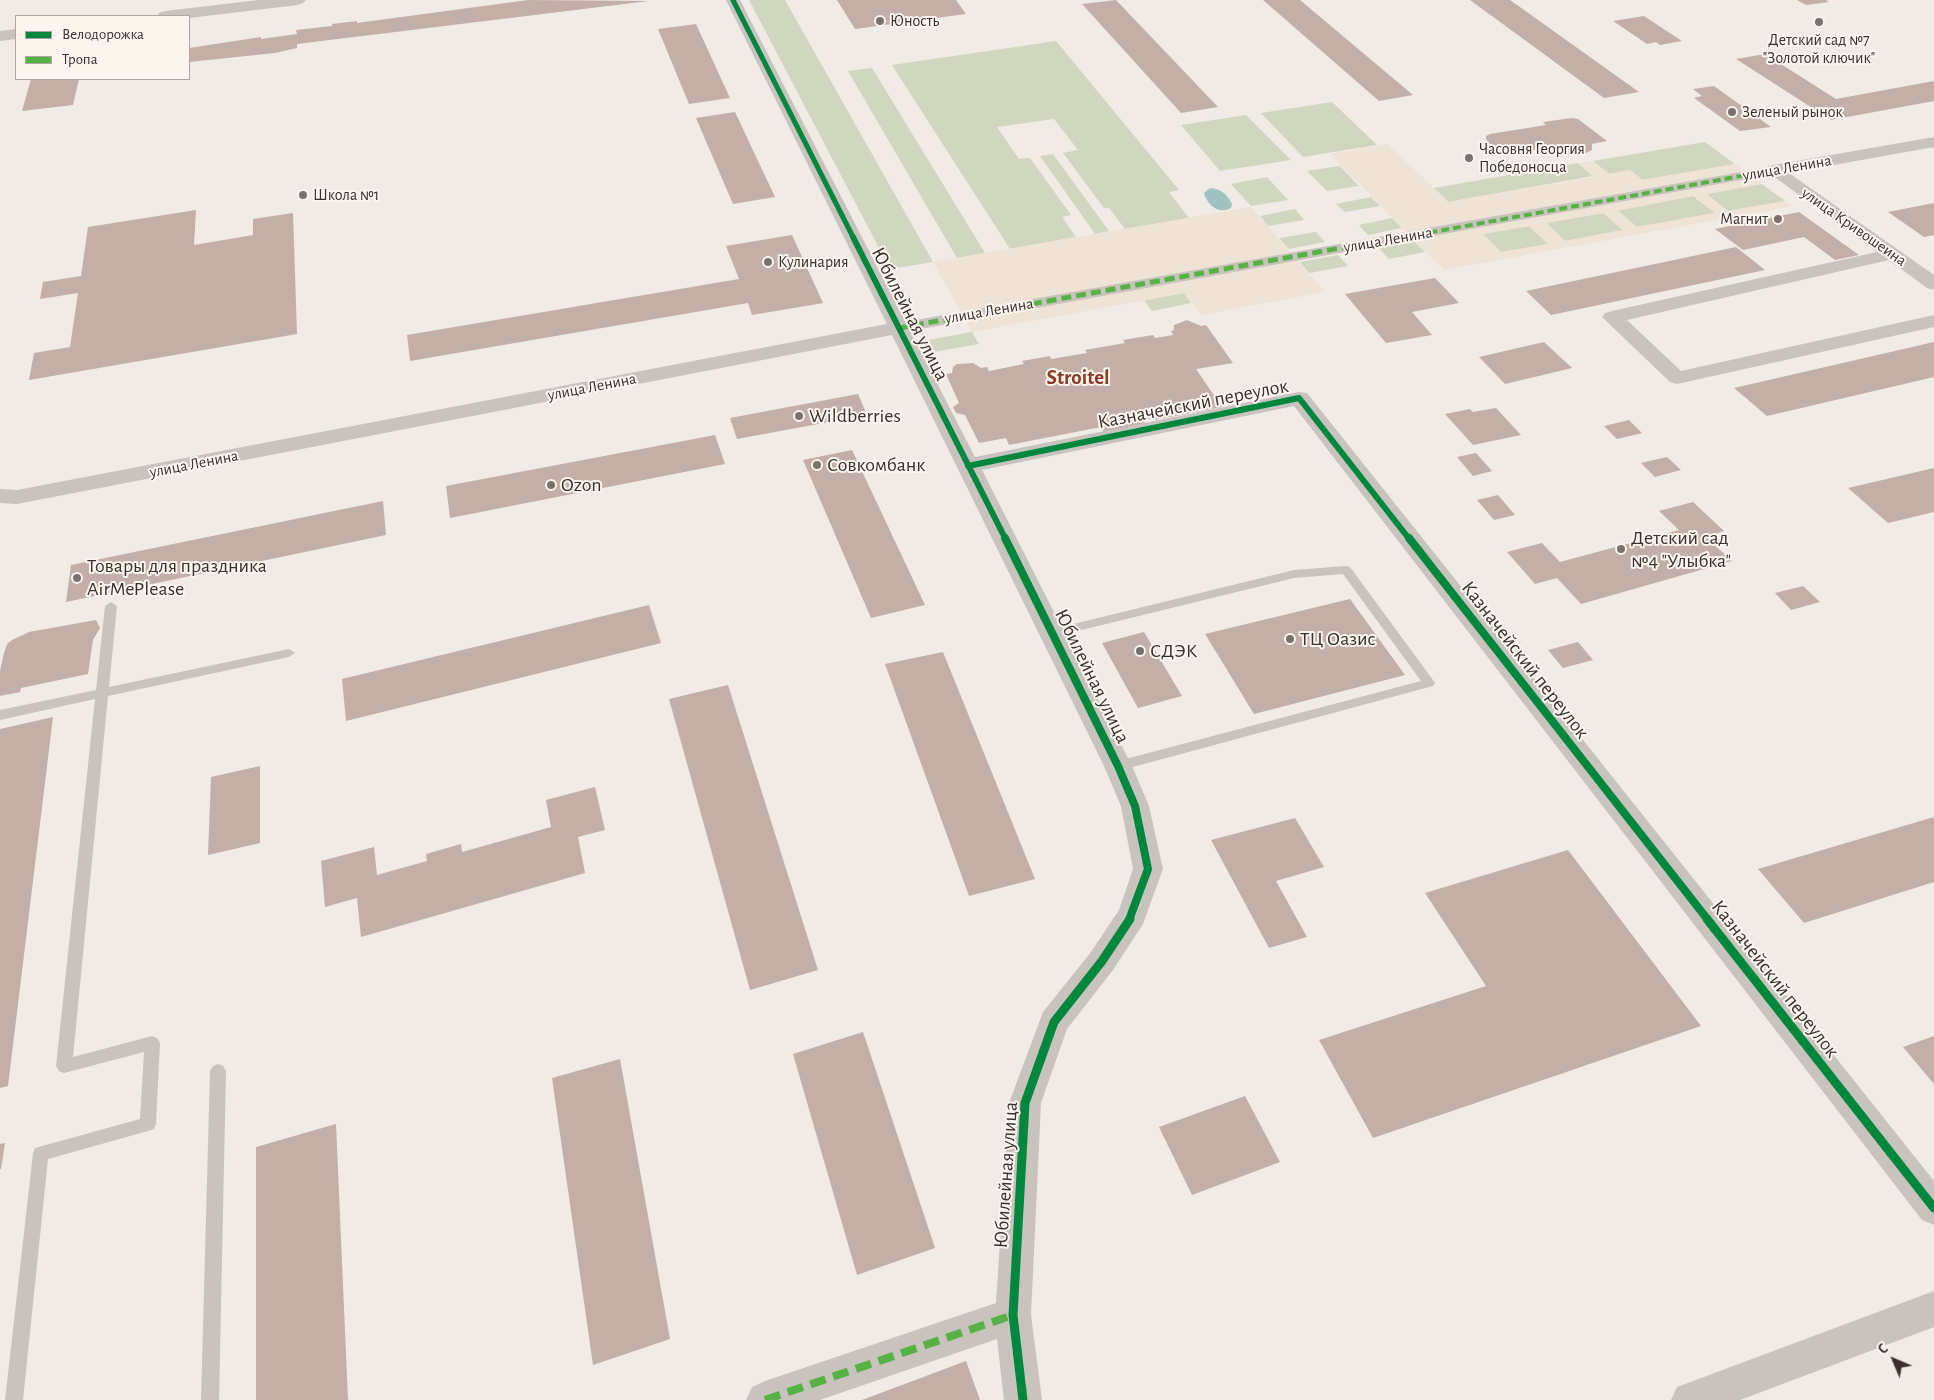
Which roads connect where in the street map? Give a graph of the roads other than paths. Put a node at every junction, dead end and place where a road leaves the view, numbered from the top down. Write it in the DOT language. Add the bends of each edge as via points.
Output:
graph roads {
  1 [pos="298,0"];
  2 [pos="733,0"];
  3 [pos="173,15"];
  4 [pos="15,34"];
  5 [pos="0,36"];
  6 [pos="1934,142"];
  7 [pos="1774,170"];
  8 [pos="1892,254"];
  9 [pos="1934,284"];
  10 [pos="1934,321"];
  11 [pos="899,328"];
  12 [pos="968,466"];
  13 [pos="6,499"];
  14 [pos="111,606"];
  15 [pos="1053,633"];
  16 [pos="290,653"];
  17 [pos="102,693"];
  18 [pos="0,715"];
  19 [pos="1118,766"];
  20 [pos="218,1071"];
  21 [pos="1934,1208"];
  22 [pos="1934,1310"];
  23 [pos="1013,1314"];
  24 [pos="14,1400"];
  25 [pos="210,1400"];
  26 [pos="765,1400"];
  27 [pos="1023,1400"];
  28 [pos="1690,1400"];
  1 -- 3 [label="street"];
  2 -- 11 [label="street, Юбилейная улица"];
  4 -- 5 [label="street"];
  6 -- 7 [label="street, улица Ленина"];
  7 -- 8 [label="street, улица Кривошеина"];
  7 -- 11 [label="street, улица Ленина"];
  8 -- 9 [label="street, улица Кривошеина"];
  8 -- 10 [label="street" via="1612,317 1677,378"];
  11 -- 12 [label="street, Юбилейная улица"];
  11 -- 13 [label="street, улица Ленина"];
  12 -- 15 [label="street, Юбилейная улица"];
  12 -- 21 [label="street, Казначейский переулок" via="1299,398"];
  14 -- 17 [label="lane"];
  15 -- 19 [label="street, Юбилейная улица"];
  15 -- 19 [label="lane" via="1294,574 1346,570 1429,683"];
  16 -- 17 [label="lane"];
  17 -- 18 [label="lane"];
  17 -- 24 [label="lane" via="64,1066 152,1042 148,1124 41,1153"];
  19 -- 23 [label="street, Юбилейная улица" via="1135,806 1148,870 1132,914 1102,961 1054,1022 1025,1103"];
  20 -- 25 [label="lane"];
  22 -- 28 [label="street"];
  23 -- 26 [label="street"];
  23 -- 27 [label="street, Юбилейная улица"];
}
